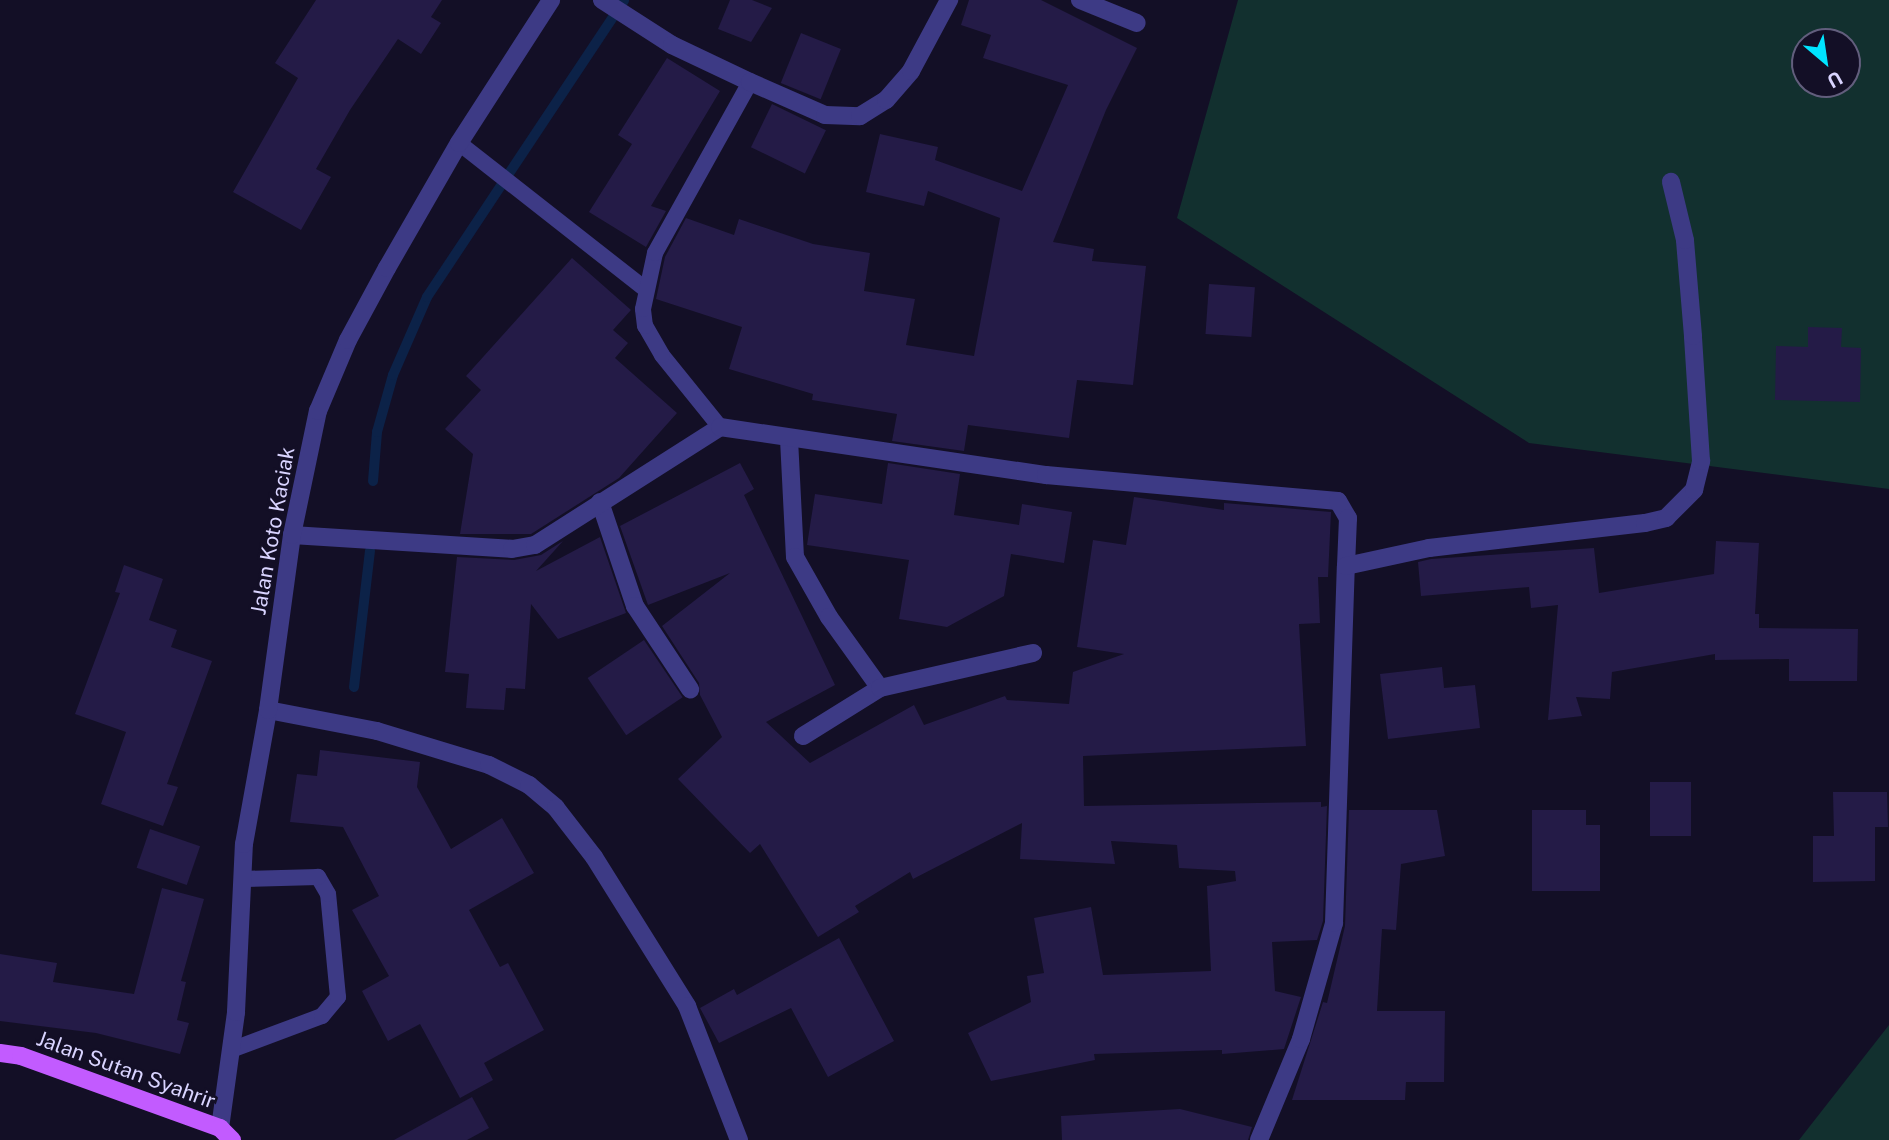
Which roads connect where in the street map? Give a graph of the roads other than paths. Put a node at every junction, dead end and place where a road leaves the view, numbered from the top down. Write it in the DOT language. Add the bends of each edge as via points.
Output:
graph roads {
  1 [pos="551,0"];
  2 [pos="602,0"];
  3 [pos="949,0"];
  4 [pos="1080,0"];
  5 [pos="1136,23"];
  6 [pos="750,82"];
  7 [pos="459,143"];
  8 [pos="1671,182"];
  9 [pos="645,289"];
  10 [pos="720,426"];
  11 [pos="789,439"];
  12 [pos="600,502"];
  13 [pos="292,535"];
  14 [pos="1346,566"];
  15 [pos="1033,653"];
  16 [pos="880,688"];
  17 [pos="690,690"];
  18 [pos="268,710"];
  19 [pos="803,736"];
  20 [pos="243,879"];
  21 [pos="231,1050"];
  22 [pos="0,1053"];
  23 [pos="223,1136"];
  24 [pos="739,1140"];
  25 [pos="1259,1140"];
  1 -- 7 [label="street, Jalan Koto Kaciak"];
  2 -- 6 [label="street" via="672,46"];
  3 -- 6 [label="street" via="911,71 886,100 860,116 825,116"];
  4 -- 5 [label="street"];
  6 -- 9 [label="lane" via="655,253"];
  7 -- 9 [label="lane"];
  7 -- 13 [label="street, Jalan Koto Kaciak" via="348,340 323,399"];
  8 -- 14 [label="street" via="1685,240 1693,336 1701,461 1694,491 1666,519 1429,548"];
  9 -- 10 [label="lane" via="645,326 662,355"];
  10 -- 11 [label="street"];
  10 -- 12 [label="street"];
  11 -- 14 [label="street" via="1046,475 1338,501 1347,511"];
  11 -- 16 [label="street" via="795,557 829,617"];
  12 -- 13 [label="street" via="535,545 512,548"];
  12 -- 17 [label="street" via="635,606"];
  13 -- 18 [label="street, Jalan Koto Kaciak"];
  14 -- 25 [label="street" via="1334,923 1301,1039"];
  15 -- 16 [label="street"];
  16 -- 19 [label="street"];
  18 -- 20 [label="street, Jalan Koto Kaciak" via="244,844"];
  18 -- 24 [label="street" via="377,731 489,765 529,785 556,808 594,857 687,1006"];
  20 -- 21 [label="street, Jalan Koto Kaciak"];
  20 -- 21 [label="lane" via="318,877 328,894 338,997 322,1016"];
  21 -- 23 [label="street, Jalan Koto Kaciak"];
  22 -- 23 [label="main road, Jalan Sutan Syahrir" via="21,1056"];
}
